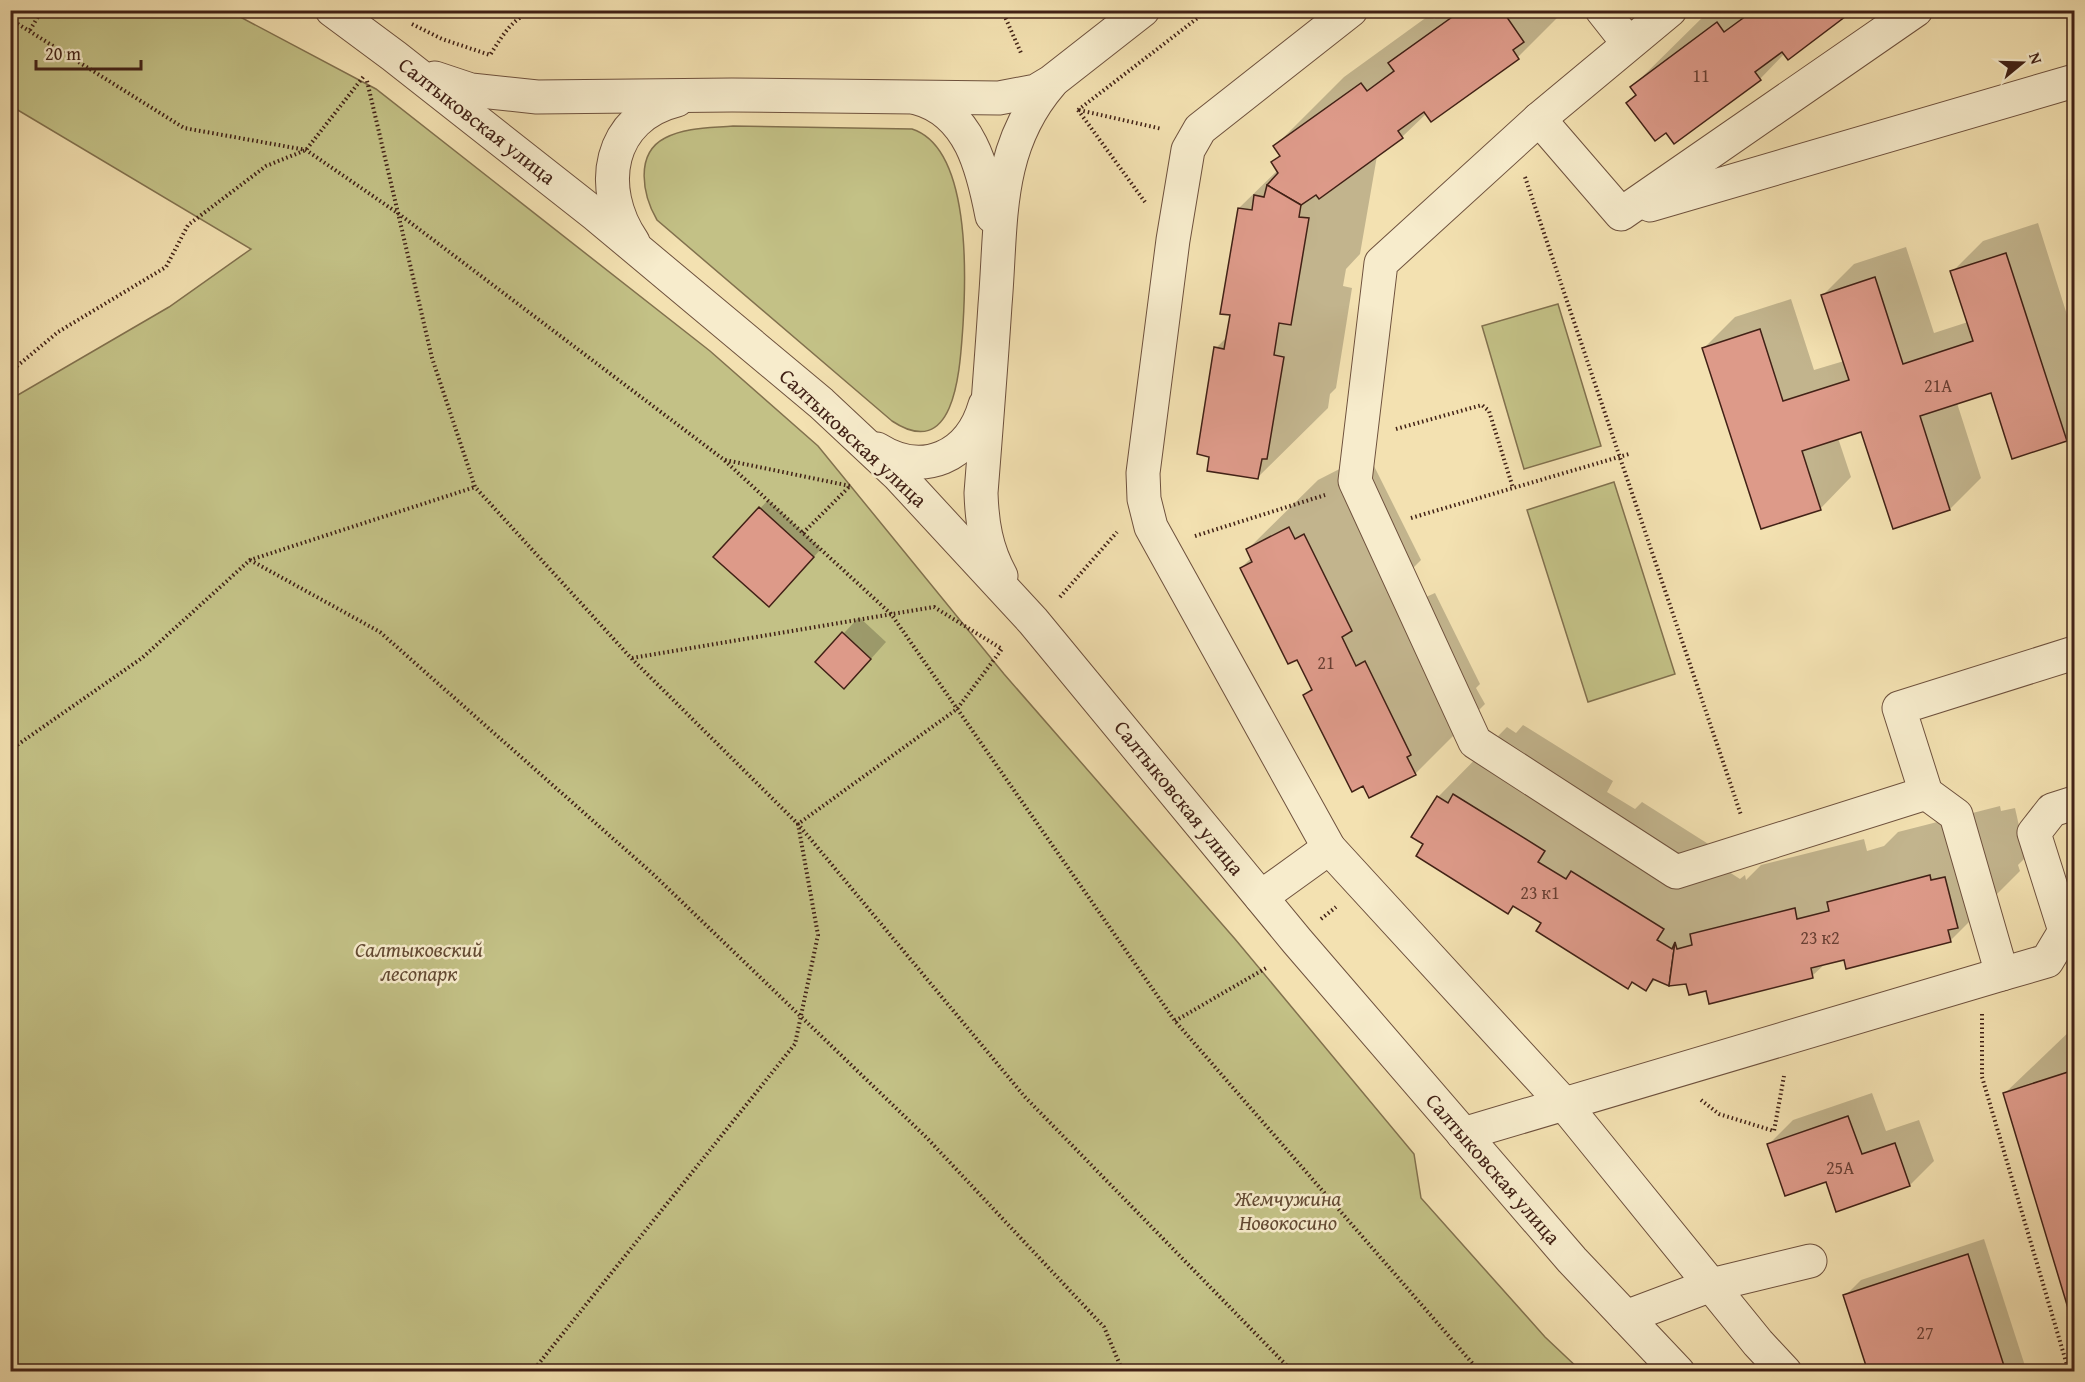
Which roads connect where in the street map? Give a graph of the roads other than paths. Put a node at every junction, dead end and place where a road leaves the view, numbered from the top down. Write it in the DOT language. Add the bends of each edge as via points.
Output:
graph roads {
  1 [pos="332,10"];
  2 [pos="1143,10"];
  3 [pos="1351,10"];
  4 [pos="1602,10"];
  5 [pos="1670,10"];
  6 [pos="1916,10"];
  7 [pos="1628,43"];
  8 [pos="394,56"];
  9 [pos="2074,81"];
  10 [pos="1051,82"];
  11 [pos="732,95"];
  12 [pos="900,97"];
  13 [pos="1539,119"];
  14 [pos="1621,214"];
  15 [pos="645,259"];
  16 [pos="997,289"];
  17 [pos="989,391"];
  18 [pos="821,403"];
  19 [pos="1033,621"];
  20 [pos="2074,653"];
  21 [pos="1926,793"];
  22 [pos="2074,803"];
  23 [pos="1329,848"];
  24 [pos="1261,897"];
  25 [pos="1992,977"];
  26 [pos="1564,1104"];
  27 [pos="1463,1134"];
  28 [pos="1810,1261"];
  29 [pos="1711,1285"];
  30 [pos="1626,1317"];
  31 [pos="1678,1371"];
  32 [pos="1785,1371"];
  1 -- 8 [label="street, Салтыковская улица"];
  2 -- 10 [label="street"];
  3 -- 23 [label="street" via="1200,129 1188,150 1143,473 1151,527"];
  4 -- 7 [label="street"];
  5 -- 7 [label="street"];
  6 -- 14 [label="street"];
  7 -- 13 [label="street"];
  8 -- 11 [label="street" via="444,82 502,95"];
  8 -- 15 [label="street, Салтыковская улица" via="596,215"];
  9 -- 14 [label="street"];
  10 -- 12 [label="street" via="1036,91 999,98"];
  10 -- 16 [label="street" via="1021,125 1006,170"];
  11 -- 12 [label="street"];
  11 -- 15 [label="street, Салтыковская улица" via="683,99 651,108 626,132 617,148 612,182 615,201 621,220"];
  12 -- 16 [label="street" via="934,103 946,110 968,137 991,208"];
  13 -- 14 [label="street"];
  13 -- 21 [label="street" via="1381,262 1355,481 1475,742 1676,872"];
  15 -- 18 [label="street, Салтыковская улица"];
  16 -- 17 [label="street"];
  17 -- 18 [label="street" via="982,414 960,446 928,463 909,464 891,458"];
  17 -- 19 [label="street" via="981,493 985,536 993,562"];
  18 -- 19 [label="street, Салтыковская улица" via="899,476"];
  19 -- 24 [label="street, Салтыковская улица"];
  20 -- 21 [label="street" via="1899,708"];
  21 -- 25 [label="street" via="1956,815"];
  22 -- 25 [label="street" via="2052,810 2034,833 2065,931 2047,961"];
  23 -- 24 [label="street"];
  23 -- 26 [label="street"];
  24 -- 27 [label="street, Салтыковская улица"];
  25 -- 26 [label="street"];
  26 -- 27 [label="street"];
  26 -- 29 [label="street"];
  27 -- 30 [label="street, Салтыковская улица" via="1578,1268"];
  28 -- 29 [label="street"];
  29 -- 30 [label="street"];
  29 -- 32 [label="street"];
  30 -- 31 [label="street, Салтыковская улица"];
}
